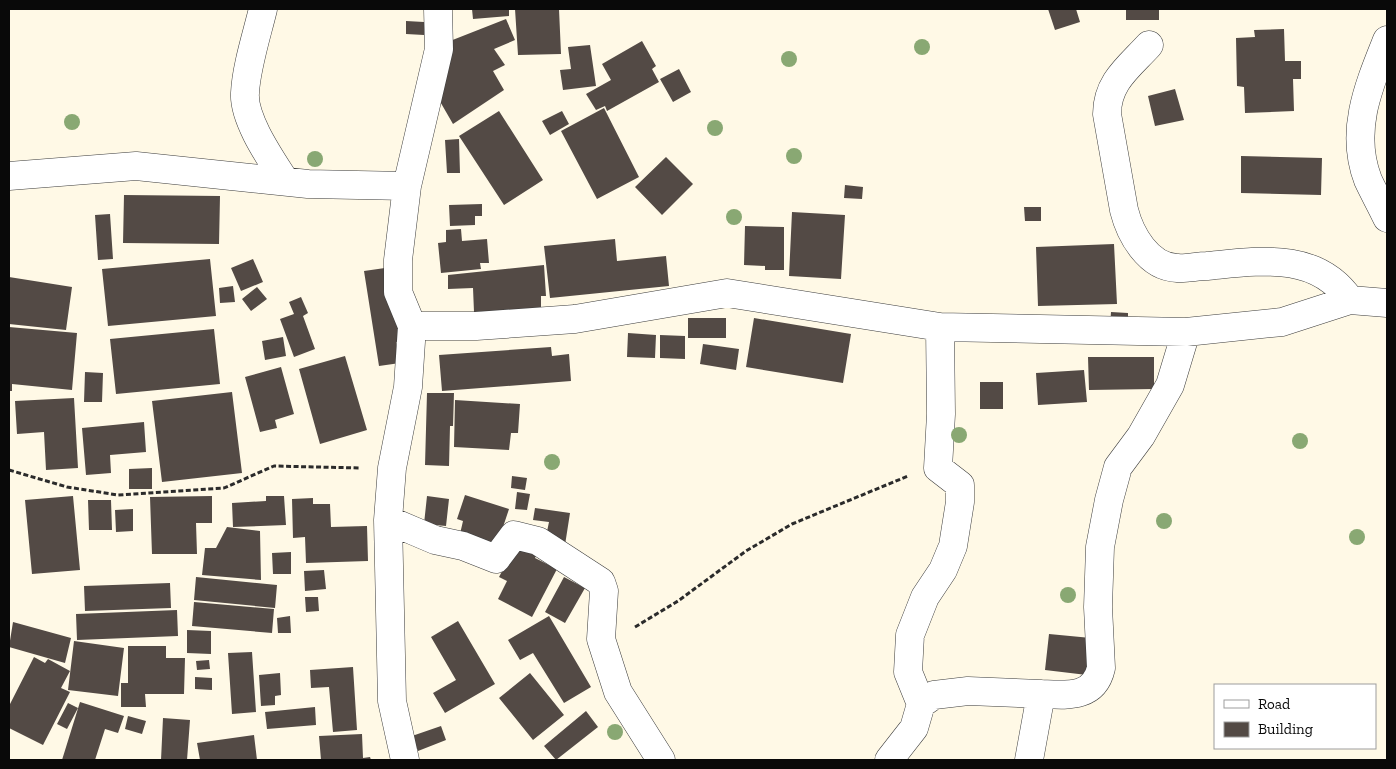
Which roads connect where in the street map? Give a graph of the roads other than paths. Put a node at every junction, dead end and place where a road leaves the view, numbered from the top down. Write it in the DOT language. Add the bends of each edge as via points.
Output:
graph roads {
  1 [pos="263,9"];
  2 [pos="438,9"];
  3 [pos="1387,40"];
  4 [pos="1149,45"];
  5 [pos="9,176"];
  6 [pos="284,181"];
  7 [pos="407,186"];
  8 [pos="1387,218"];
  9 [pos="1350,300"];
  10 [pos="1387,303"];
  11 [pos="412,326"];
  12 [pos="940,327"];
  13 [pos="1186,332"];
  14 [pos="388,520"];
  15 [pos="1040,694"];
  16 [pos="921,704"];
  17 [pos="405,760"];
  18 [pos="661,760"];
  19 [pos="889,760"];
  20 [pos="1029,760"];
  1 -- 6 [label="street" via="245,94 256,130"];
  2 -- 7 [label="street" via="439,49"];
  3 -- 8 [label="street" via="1361,116 1361,152 1368,180"];
  4 -- 9 [label="street" via="1112,86 1107,101 1124,210 1128,225 1145,252 1176,269 1254,261 1294,263 1313,268 1340,286"];
  5 -- 6 [label="street" via="136,166"];
  6 -- 7 [label="street"];
  7 -- 11 [label="street" via="398,260 398,292"];
  9 -- 10 [label="street"];
  9 -- 13 [label="street" via="1282,322"];
  11 -- 12 [label="street" via="476,326 575,319 727,293"];
  11 -- 14 [label="street" via="408,388 392,468"];
  12 -- 13 [label="street"];
  12 -- 16 [label="street" via="942,414 938,468 960,485 960,502 953,546 943,570 925,597 910,635 908,672"];
  13 -- 15 [label="street" via="1170,385 1141,436 1118,467 1109,500 1100,548 1099,677 1083,692"];
  14 -- 17 [label="street" via="392,701"];
  14 -- 18 [label="street" via="435,540 463,546 496,559 514,535 538,541 602,582 601,639 618,692"];
  15 -- 16 [label="street" via="968,691 934,695"];
  15 -- 20 [label="street"];
  16 -- 19 [label="street" via="914,728"];
}
